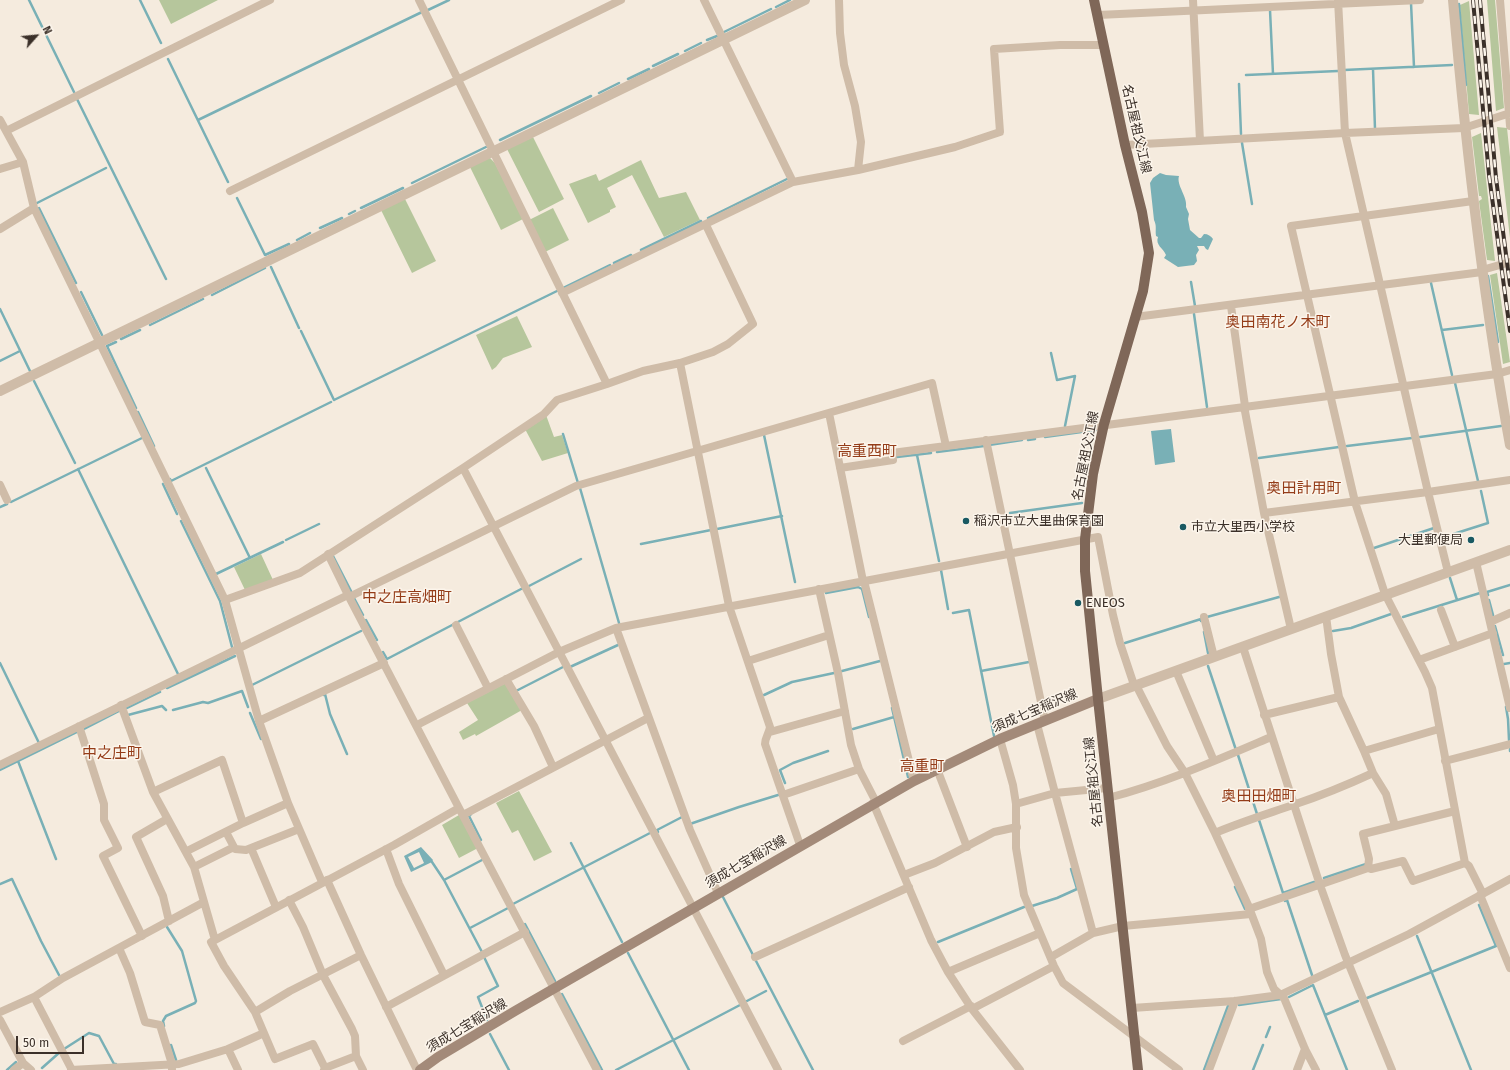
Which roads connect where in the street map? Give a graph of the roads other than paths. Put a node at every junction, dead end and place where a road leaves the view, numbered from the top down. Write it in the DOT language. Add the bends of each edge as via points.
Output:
graph roads {
  1 [pos="270,0"];
  2 [pos="419,0"];
  3 [pos="622,0"];
  4 [pos="704,0"];
  5 [pos="805,0"];
  6 [pos="839,0"];
  7 [pos="1094,0"];
  8 [pos="1098,0"];
  9 [pos="1193,0"];
  10 [pos="1420,0"];
  11 [pos="1453,0"];
  12 [pos="1500,0"];
  13 [pos="1338,2"];
  14 [pos="1267,4"];
  15 [pos="1194,11"];
  16 [pos="1098,14"];
  17 [pos="723,39"];
  18 [pos="1104,45"];
  19 [pos="458,80"];
  20 [pos="1509,113"];
  21 [pos="0,120"];
  22 [pos="1510,126"];
  23 [pos="1464,128"];
  24 [pos="6,131"];
  25 [pos="1345,133"];
  26 [pos="1200,141"];
  27 [pos="1125,145"];
  28 [pos="493,151"];
  29 [pos="23,162"];
  30 [pos="0,169"];
  31 [pos="858,170"];
  32 [pos="793,182"];
  33 [pos="230,191"];
  34 [pos="1473,201"];
  35 [pos="34,208"];
  36 [pos="1364,216"];
  37 [pos="706,225"];
  38 [pos="0,229"];
  39 [pos="1510,262"];
  40 [pos="1482,271"];
  41 [pos="1380,286"];
  42 [pos="562,293"];
  43 [pos="1307,295"];
  44 [pos="1231,306"];
  45 [pos="1135,317"];
  46 [pos="99,342"];
  47 [pos="680,364"];
  48 [pos="1510,370"];
  49 [pos="1497,374"];
  50 [pos="607,384"];
  51 [pos="1403,386"];
  52 [pos="0,391"];
  53 [pos="1330,395"];
  54 [pos="1244,406"];
  55 [pos="829,413"];
  56 [pos="1104,424"];
  57 [pos="986,440"];
  58 [pos="1510,445"];
  59 [pos="946,446"];
  60 [pos="698,450"];
  61 [pos="463,468"];
  62 [pos="840,468"];
  63 [pos="1510,480"];
  64 [pos="0,485"];
  65 [pos="1428,492"];
  66 [pos="7,500"];
  67 [pos="1355,502"];
  68 [pos="1264,513"];
  69 [pos="494,527"];
  70 [pos="1085,539"];
  71 [pos="1510,550"];
  72 [pos="1010,553"];
  73 [pos="328,554"];
  74 [pos="1476,562"];
  75 [pos="1448,572"];
  76 [pos="864,581"];
  77 [pos="819,589"];
  78 [pos="1385,594"];
  79 [pos="349,596"];
  80 [pos="225,600"];
  81 [pos="729,606"];
  82 [pos="1441,610"];
  83 [pos="1510,613"];
  84 [pos="1326,616"];
  85 [pos="1204,617"];
  86 [pos="1490,622"];
  87 [pos="456,625"];
  88 [pos="616,628"];
  89 [pos="1291,629"];
  90 [pos="1493,632"];
  91 [pos="829,635"];
  92 [pos="1243,647"];
  93 [pos="1454,647"];
  94 [pos="238,649"];
  95 [pos="559,652"];
  96 [pos="1214,657"];
  97 [pos="748,660"];
  98 [pos="1419,660"];
  99 [pos="384,663"];
  100 [pos="1176,671"];
  101 [pos="506,679"];
  102 [pos="1135,685"];
  103 [pos="488,688"];
  104 [pos="1339,698"];
  105 [pos="1098,699"];
  106 [pos="121,705"];
  107 [pos="1510,708"];
  108 [pos="845,711"];
  109 [pos="1264,715"];
  110 [pos="648,718"];
  111 [pos="259,721"];
  112 [pos="1041,722"];
  113 [pos="417,725"];
  114 [pos="80,726"];
  115 [pos="1439,729"];
  116 [pos="770,732"];
  117 [pos="1272,737"];
  118 [pos="1000,739"];
  119 [pos="605,740"];
  120 [pos="1510,744"];
  121 [pos="1364,751"];
  122 [pos="1214,761"];
  123 [pos="1445,761"];
  124 [pos="0,765"];
  125 [pos="553,767"];
  126 [pos="859,768"];
  127 [pos="937,769"];
  128 [pos="1185,773"];
  129 [pos="1373,773"];
  130 [pos="914,781"];
  131 [pos="153,792"];
  132 [pos="1055,793"];
  133 [pos="1108,793"];
  134 [pos="783,795"];
  135 [pos="874,802"];
  136 [pos="288,803"];
  137 [pos="1016,804"];
  138 [pos="1294,805"];
  139 [pos="461,811"];
  140 [pos="1455,811"];
  141 [pos="167,819"];
  142 [pos="243,823"];
  143 [pos="1395,826"];
  144 [pos="1017,827"];
  145 [pos="299,829"];
  146 [pos="226,832"];
  147 [pos="1215,833"];
  148 [pos="800,846"];
  149 [pos="234,847"];
  150 [pos="966,847"];
  151 [pos="251,848"];
  152 [pos="386,849"];
  153 [pos="187,851"];
  154 [pos="1465,863"];
  155 [pos="194,867"];
  156 [pos="1368,868"];
  157 [pos="904,875"];
  158 [pos="1510,879"];
  159 [pos="324,881"];
  160 [pos="1320,885"];
  161 [pos="909,887"];
  162 [pos="718,893"];
  163 [pos="1482,894"];
  164 [pos="290,900"];
  165 [pos="204,902"];
  166 [pos="276,907"];
  167 [pos="694,907"];
  168 [pos="1250,911"];
  169 [pos="168,921"];
  170 [pos="1123,926"];
  171 [pos="525,932"];
  172 [pos="1040,933"];
  173 [pos="1093,933"];
  174 [pos="142,936"];
  175 [pos="215,940"];
  176 [pos="119,948"];
  177 [pos="361,955"];
  178 [pos="755,957"];
  179 [pos="1051,957"];
  180 [pos="1349,963"];
  181 [pos="1054,966"];
  182 [pos="1510,968"];
  183 [pos="948,972"];
  184 [pos="323,975"];
  185 [pos="444,975"];
  186 [pos="555,988"];
  187 [pos="1280,995"];
  188 [pos="34,997"];
  189 [pos="1235,1000"];
  190 [pos="386,1007"];
  191 [pos="972,1007"];
  192 [pos="1132,1008"];
  193 [pos="0,1012"];
  194 [pos="255,1012"];
  195 [pos="0,1020"];
  196 [pos="264,1033"];
  197 [pos="1135,1038"];
  198 [pos="903,1041"];
  199 [pos="228,1049"];
  200 [pos="1305,1049"];
  201 [pos="356,1056"];
  202 [pos="22,1063"];
  203 [pos="172,1067"];
  204 [pos="325,1069"];
  205 [pos="14,1070"];
  206 [pos="31,1070"];
  207 [pos="72,1070"];
  208 [pos="238,1070"];
  209 [pos="363,1070"];
  210 [pos="417,1070"];
  211 [pos="420,1070"];
  212 [pos="597,1070"];
  213 [pos="778,1070"];
  214 [pos="1020,1070"];
  215 [pos="1138,1070"];
  216 [pos="1179,1070"];
  217 [pos="1209,1070"];
  218 [pos="1297,1070"];
  219 [pos="1316,1070"];
  220 [pos="1392,1070"];
  1 -- 24 [label="street"];
  2 -- 19 [label="street"];
  3 -- 19 [label="street"];
  4 -- 17 [label="street"];
  5 -- 17 [label="street"];
  6 -- 31 [label="street" via="844,65 861,142"];
  7 -- 16 [label="main road, 名古屋祖父江線"];
  8 -- 16 [label="street"];
  9 -- 15 [label="street"];
  10 -- 13 [label="street"];
  11 -- 23 [label="street"];
  12 -- 20 [label="street"];
  13 -- 14 [label="street"];
  13 -- 25 [label="street"];
  14 -- 15 [label="street"];
  15 -- 16 [label="street"];
  15 -- 26 [label="street"];
  16 -- 18 [label="main road, 名古屋祖父江線"];
  17 -- 28 [label="street"];
  17 -- 32 [label="street"];
  18 -- 27 [label="main road, 名古屋祖父江線"];
  18 -- 31 [label="street" via="994,49 1000,132 954,147"];
  19 -- 28 [label="street"];
  19 -- 33 [label="street"];
  20 -- 22 [label="street"];
  20 -- 23 [label="street"];
  21 -- 24 [label="street"];
  23 -- 25 [label="street"];
  23 -- 34 [label="street"];
  24 -- 29 [label="street"];
  25 -- 26 [label="street"];
  25 -- 36 [label="street"];
  26 -- 27 [label="street"];
  27 -- 45 [label="main road, 名古屋祖父江線" via="1142,212 1149,253 1144,290"];
  28 -- 42 [label="street"];
  28 -- 46 [label="street"];
  29 -- 30 [label="street"];
  29 -- 35 [label="street"];
  31 -- 32 [label="street"];
  32 -- 37 [label="street"];
  34 -- 36 [label="street"];
  34 -- 40 [label="street"];
  35 -- 38 [label="street"];
  35 -- 46 [label="street"];
  36 -- 41 [label="street"];
  36 -- 43 [label="street" via="1291,226"];
  37 -- 42 [label="street"];
  37 -- 47 [label="street" via="753,324 728,344"];
  39 -- 40 [label="street"];
  40 -- 41 [label="street"];
  40 -- 49 [label="street"];
  41 -- 43 [label="street"];
  41 -- 51 [label="street"];
  42 -- 50 [label="street"];
  43 -- 44 [label="street"];
  43 -- 53 [label="street"];
  44 -- 45 [label="street"];
  44 -- 54 [label="street"];
  45 -- 56 [label="main road, 名古屋祖父江線"];
  46 -- 52 [label="street"];
  46 -- 80 [label="street"];
  47 -- 50 [label="street" via="643,371"];
  47 -- 60 [label="street"];
  48 -- 49 [label="street"];
  49 -- 51 [label="street"];
  49 -- 58 [label="street"];
  50 -- 61 [label="street" via="557,400 544,414"];
  51 -- 53 [label="street"];
  51 -- 65 [label="street"];
  53 -- 54 [label="street"];
  53 -- 67 [label="street"];
  54 -- 56 [label="street"];
  54 -- 68 [label="street"];
  55 -- 59 [label="street" via="932,383"];
  55 -- 60 [label="street"];
  55 -- 62 [label="street"];
  56 -- 57 [label="street"];
  56 -- 70 [label="main road, 名古屋祖父江線" via="1093,474"];
  57 -- 59 [label="street"];
  57 -- 72 [label="street"];
  59 -- 62 [label="street" via="892,453 893,460"];
  60 -- 69 [label="street" via="576,486"];
  60 -- 81 [label="street"];
  61 -- 69 [label="street"];
  61 -- 73 [label="street"];
  62 -- 76 [label="street"];
  63 -- 65 [label="street"];
  64 -- 66 [label="street"];
  65 -- 67 [label="street"];
  65 -- 75 [label="street"];
  67 -- 68 [label="street"];
  67 -- 78 [label="street"];
  68 -- 89 [label="street"];
  69 -- 79 [label="street"];
  69 -- 95 [label="street"];
  70 -- 72 [label="street"];
  70 -- 102 [label="street" via="1098,537 1120,643"];
  70 -- 105 [label="main road, 名古屋祖父江線"];
  71 -- 74 [label="street"];
  72 -- 76 [label="street"];
  72 -- 112 [label="street"];
  73 -- 79 [label="street"];
  73 -- 80 [label="street" via="300,573"];
  74 -- 75 [label="street"];
  74 -- 86 [label="street"];
  75 -- 78 [label="street"];
  76 -- 77 [label="street"];
  76 -- 130 [label="street"];
  77 -- 81 [label="street"];
  77 -- 91 [label="street"];
  78 -- 84 [label="street"];
  78 -- 98 [label="street"];
  79 -- 94 [label="street"];
  79 -- 99 [label="street"];
  80 -- 94 [label="street"];
  81 -- 88 [label="street"];
  81 -- 97 [label="street"];
  82 -- 93 [label="street"];
  83 -- 86 [label="street"];
  84 -- 89 [label="street"];
  84 -- 104 [label="street"];
  85 -- 96 [label="street"];
  86 -- 90 [label="street"];
  87 -- 103 [label="street"];
  88 -- 95 [label="street"];
  88 -- 110 [label="street"];
  89 -- 92 [label="street"];
  90 -- 93 [label="street"];
  90 -- 107 [label="street"];
  91 -- 97 [label="street"];
  91 -- 108 [label="street"];
  92 -- 96 [label="street"];
  92 -- 109 [label="street"];
  93 -- 98 [label="street"];
  94 -- 106 [label="street"];
  94 -- 111 [label="street"];
  95 -- 101 [label="street"];
  95 -- 119 [label="street"];
  96 -- 100 [label="street"];
  97 -- 116 [label="street"];
  98 -- 115 [label="street" via="1432,688"];
  99 -- 111 [label="street"];
  99 -- 113 [label="street"];
  100 -- 102 [label="street"];
  100 -- 122 [label="street"];
  101 -- 103 [label="street"];
  101 -- 125 [label="street" via="534,726"];
  102 -- 105 [label="street"];
  102 -- 128 [label="street" via="1167,746"];
  103 -- 113 [label="street"];
  104 -- 109 [label="street"];
  104 -- 121 [label="street"];
  105 -- 112 [label="main road, 須成七宝稲沢線"];
  105 -- 133 [label="main road, 名古屋祖父江線"];
  106 -- 114 [label="street"];
  106 -- 131 [label="street"];
  108 -- 116 [label="street"];
  108 -- 126 [label="street" via="851,745"];
  109 -- 117 [label="street"];
  110 -- 119 [label="street"];
  110 -- 162 [label="street" via="690,830"];
  111 -- 136 [label="street"];
  112 -- 118 [label="main road, 須成七宝稲沢線"];
  112 -- 132 [label="street"];
  113 -- 139 [label="street"];
  114 -- 124 [label="street"];
  114 -- 174 [label="street" via="104,804 104,820 118,848 103,856"];
  115 -- 121 [label="street"];
  115 -- 123 [label="street"];
  116 -- 134 [label="street" via="765,737 765,744"];
  117 -- 122 [label="street"];
  117 -- 138 [label="street"];
  118 -- 127 [label="main road, 須成七宝稲沢線"];
  118 -- 137 [label="street"];
  119 -- 125 [label="street"];
  119 -- 167 [label="street"];
  120 -- 123 [label="street"];
  121 -- 129 [label="street"];
  122 -- 128 [label="street"];
  123 -- 140 [label="street"];
  125 -- 139 [label="street"];
  126 -- 134 [label="street"];
  126 -- 135 [label="street"];
  127 -- 130 [label="main road, 須成七宝稲沢線"];
  127 -- 150 [label="street"];
  128 -- 133 [label="street" via="1143,789"];
  128 -- 147 [label="street"];
  129 -- 138 [label="street"];
  129 -- 143 [label="street" via="1386,794"];
  130 -- 135 [label="main road, 須成七宝稲沢線"];
  131 -- 141 [label="street"];
  131 -- 142 [label="street" via="222,760"];
  132 -- 133 [label="street"];
  132 -- 137 [label="street"];
  132 -- 173 [label="street"];
  133 -- 170 [label="main road, 名古屋祖父江線"];
  134 -- 148 [label="street"];
  135 -- 148 [label="main road, 須成七宝稲沢線"];
  135 -- 157 [label="street"];
  136 -- 142 [label="street"];
  136 -- 145 [label="street"];
  137 -- 144 [label="street"];
  138 -- 147 [label="street" via="1240,822"];
  138 -- 160 [label="street"];
  139 -- 152 [label="street"];
  139 -- 171 [label="street"];
  140 -- 143 [label="street"];
  140 -- 154 [label="street"];
  141 -- 153 [label="street"];
  141 -- 169 [label="street" via="136,837 163,896"];
  142 -- 146 [label="street"];
  143 -- 156 [label="street" via="1363,834 1369,859"];
  144 -- 150 [label="street" via="994,832"];
  144 -- 172 [label="street" via="1016,848 1024,895"];
  145 -- 151 [label="street"];
  145 -- 159 [label="street"];
  146 -- 149 [label="street"];
  146 -- 153 [label="street"];
  147 -- 168 [label="street"];
  148 -- 162 [label="main road, 須成七宝稲沢線"];
  149 -- 151 [label="street" via="239,850"];
  149 -- 155 [label="street"];
  150 -- 157 [label="street" via="935,864"];
  151 -- 166 [label="street"];
  152 -- 159 [label="street"];
  152 -- 185 [label="street" via="399,884"];
  153 -- 155 [label="street"];
  154 -- 156 [label="street" via="1413,881 1403,861"];
  154 -- 163 [label="street" via="1469,866"];
  155 -- 165 [label="street"];
  156 -- 160 [label="street"];
  157 -- 161 [label="street"];
  158 -- 163 [label="street"];
  159 -- 164 [label="street"];
  159 -- 177 [label="street"];
  160 -- 168 [label="street"];
  160 -- 180 [label="street"];
  161 -- 178 [label="street"];
  161 -- 183 [label="street" via="931,940"];
  162 -- 167 [label="main road, 須成七宝稲沢線"];
  163 -- 180 [label="street"];
  163 -- 182 [label="street"];
  164 -- 166 [label="street"];
  164 -- 184 [label="street"];
  165 -- 169 [label="street"];
  165 -- 175 [label="street"];
  166 -- 175 [label="street"];
  167 -- 186 [label="main road, 須成七宝稲沢線"];
  167 -- 213 [label="street"];
  168 -- 170 [label="street"];
  168 -- 187 [label="street" via="1261,939 1267,972 1274,990"];
  169 -- 174 [label="street"];
  170 -- 173 [label="street"];
  170 -- 192 [label="main road, 名古屋祖父江線"];
  171 -- 185 [label="street"];
  171 -- 186 [label="street"];
  172 -- 179 [label="street"];
  172 -- 183 [label="street"];
  173 -- 179 [label="street"];
  174 -- 176 [label="street"];
  175 -- 194 [label="street" via="211,942 214,948"];
  176 -- 188 [label="street" via="62,978"];
  176 -- 203 [label="street" via="130,972 145,1022 160,1025"];
  177 -- 184 [label="street"];
  177 -- 190 [label="street"];
  179 -- 181 [label="street"];
  180 -- 187 [label="street"];
  180 -- 220 [label="street"];
  181 -- 191 [label="street"];
  181 -- 197 [label="street" via="1064,983"];
  183 -- 191 [label="street"];
  184 -- 194 [label="street"];
  184 -- 201 [label="street" via="355,1036"];
  185 -- 190 [label="street"];
  186 -- 211 [label="main road, 須成七宝稲沢線"];
  186 -- 212 [label="street"];
  187 -- 189 [label="street"];
  187 -- 200 [label="street" via="1284,998"];
  188 -- 193 [label="street"];
  188 -- 207 [label="street"];
  189 -- 192 [label="street"];
  189 -- 217 [label="street"];
  190 -- 210 [label="street"];
  191 -- 198 [label="street"];
  191 -- 214 [label="street"];
  192 -- 197 [label="main road, 名古屋祖父江線"];
  194 -- 196 [label="street"];
  195 -- 202 [label="street"];
  196 -- 199 [label="street"];
  196 -- 204 [label="street" via="275,1059 313,1044"];
  197 -- 215 [label="main road, 名古屋祖父江線"];
  197 -- 216 [label="street"];
  199 -- 203 [label="street"];
  199 -- 208 [label="street"];
  200 -- 218 [label="street"];
  200 -- 219 [label="street"];
  201 -- 204 [label="street"];
  201 -- 209 [label="street"];
  202 -- 205 [label="street"];
  202 -- 206 [label="street"];
  203 -- 207 [label="street"];
}
